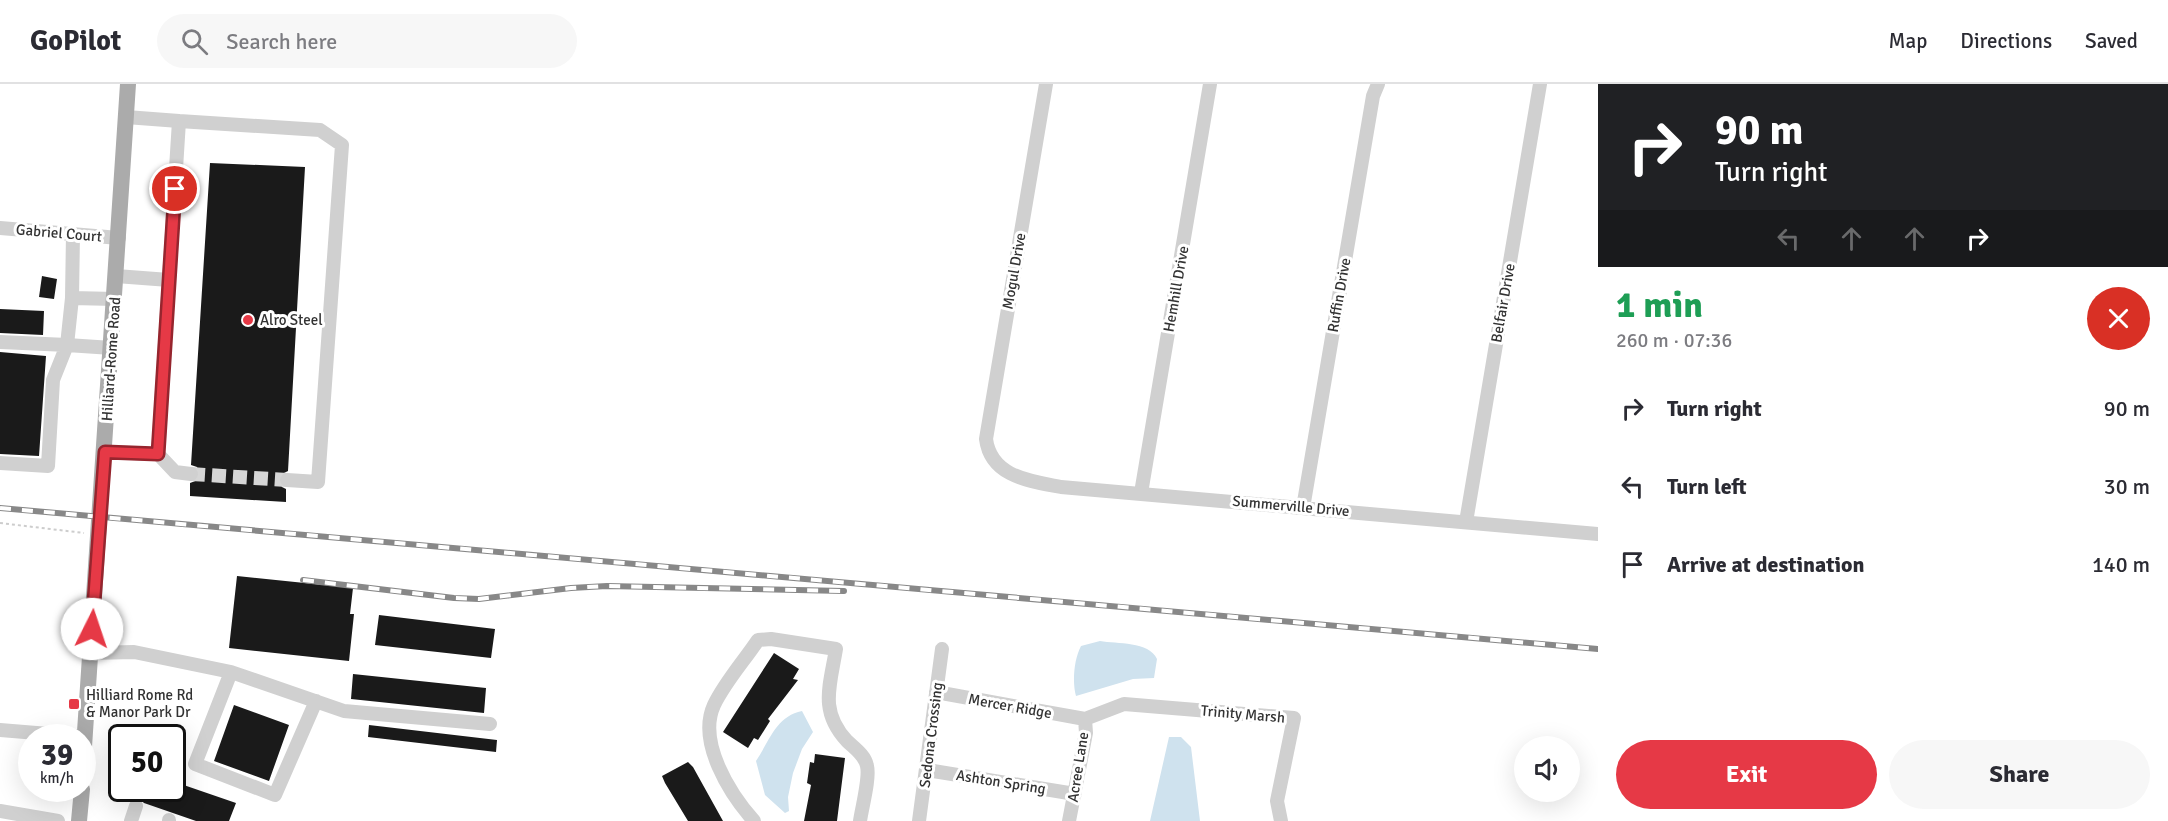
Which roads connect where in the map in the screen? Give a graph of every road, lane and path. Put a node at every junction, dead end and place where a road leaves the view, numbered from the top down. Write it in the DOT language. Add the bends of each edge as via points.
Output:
graph roads {
  1 [pos="128,84"];
  2 [pos="1046,84"];
  3 [pos="1210,84"];
  4 [pos="1378,84"];
  5 [pos="1540,84"];
  6 [pos="126,117"];
  7 [pos="179,121"];
  8 [pos="0,228"];
  9 [pos="73,234"];
  10 [pos="119,238"];
  11 [pos="116,276"];
  12 [pos="169,280"];
  13 [pos="72,298"];
  14 [pos="115,299"];
  15 [pos="0,342"];
  16 [pos="67,345"];
  17 [pos="112,348"];
  18 [pos="105,452"];
  19 [pos="158,454"];
  20 [pos="991,458"];
  21 [pos="0,463"];
  22 [pos="191,474"];
  23 [pos="287,480"];
  24 [pos="1141,493"];
  25 [pos="1303,508"];
  26 [pos="1466,522"];
  27 [pos="0,523"];
  28 [pos="98,534"];
  29 [pos="1598,534"];
  30 [pos="942,649"];
  31 [pos="91,653"];
  32 [pos="231,672"];
  33 [pos="936,692"];
  34 [pos="316,701"];
  35 [pos="1124,704"];
  36 [pos="1084,719"];
  37 [pos="86,724"];
  38 [pos="490,724"];
  39 [pos="0,730"];
  40 [pos="18,731"];
  41 [pos="927,770"];
  42 [pos="1075,794"];
  43 [pos="81,802"];
  44 [pos="136,806"];
  45 [pos="0,811"];
  46 [pos="57,821"];
  47 [pos="79,821"];
  48 [pos="131,821"];
  49 [pos="754,821"];
  50 [pos="860,821"];
  51 [pos="919,821"];
  52 [pos="1069,821"];
  53 [pos="1281,821"];
  1 -- 6 [label="main road, Hilliard-Rome Road"];
  2 -- 20 [label="street, Mogul Drive" via="986,439"];
  3 -- 24 [label="street, Hemhill Drive"];
  4 -- 25 [label="street, Ruffin Drive"];
  5 -- 26 [label="street, Belfair Drive"];
  6 -- 7 [label="street"];
  6 -- 10 [label="main road, Hilliard-Rome Road"];
  7 -- 12 [label="street"];
  7 -- 23 [label="street" via="320,130 342,146 318,482"];
  8 -- 9 [label="street, Gabriel Court"];
  9 -- 10 [label="street, Gabriel Court"];
  9 -- 13 [label="street"];
  10 -- 11 [label="main road, Hilliard-Rome Road"];
  11 -- 12 [label="street"];
  11 -- 14 [label="main road, Hilliard-Rome Road"];
  12 -- 19 [label="street"];
  13 -- 14 [label="street"];
  13 -- 16 [label="street"];
  14 -- 17 [label="main road, Hilliard-Rome Road"];
  15 -- 16 [label="street"];
  16 -- 17 [label="street"];
  16 -- 21 [label="street" via="54,380 48,466"];
  17 -- 18 [label="main road, Hilliard-Rome Road"];
  18 -- 19 [label="street"];
  18 -- 28 [label="main road, Hilliard-Rome Road"];
  19 -- 22 [label="street" via="175,472"];
  20 -- 24 [label="street, Summerville Drive" via="999,468 1024,480"];
  24 -- 25 [label="street, Summerville Drive"];
  25 -- 26 [label="street, Summerville Drive"];
  26 -- 29 [label="street, Summerville Drive"];
  27 -- 28 [label="path"];
  28 -- 31 [label="main road, Hilliard-Rome Road"];
  30 -- 33 [label="street, Sedona Crossing"];
  31 -- 32 [label="street" via="134,652"];
  31 -- 37 [label="main road, Hilliard-Rome Road"];
  32 -- 34 [label="street"];
  32 -- 34 [label="street" via="195,764 275,795"];
  33 -- 36 [label="street, Mercer Ridge"];
  33 -- 41 [label="street, Sedona Crossing"];
  34 -- 38 [label="street" via="344,711"];
  35 -- 36 [label="street, Acree Lane"];
  35 -- 53 [label="street, Trinity Marsh" via="1294,718 1277,801"];
  36 -- 42 [label="street, Acree Lane" via="1086,733"];
  39 -- 40 [label="street"];
  41 -- 42 [label="street, Ashton Spring"];
  41 -- 51 [label="street, Sedona Crossing"];
  42 -- 52 [label="street, Acree Lane"];
  43 -- 47 [label="main road"];
  44 -- 48 [label="street"];
  45 -- 46 [label="street"];
  49 -- 50 [label="street" via="734,795 712,752 713,706 758,640 771,639 836,649 829,716 868,767"];
}
